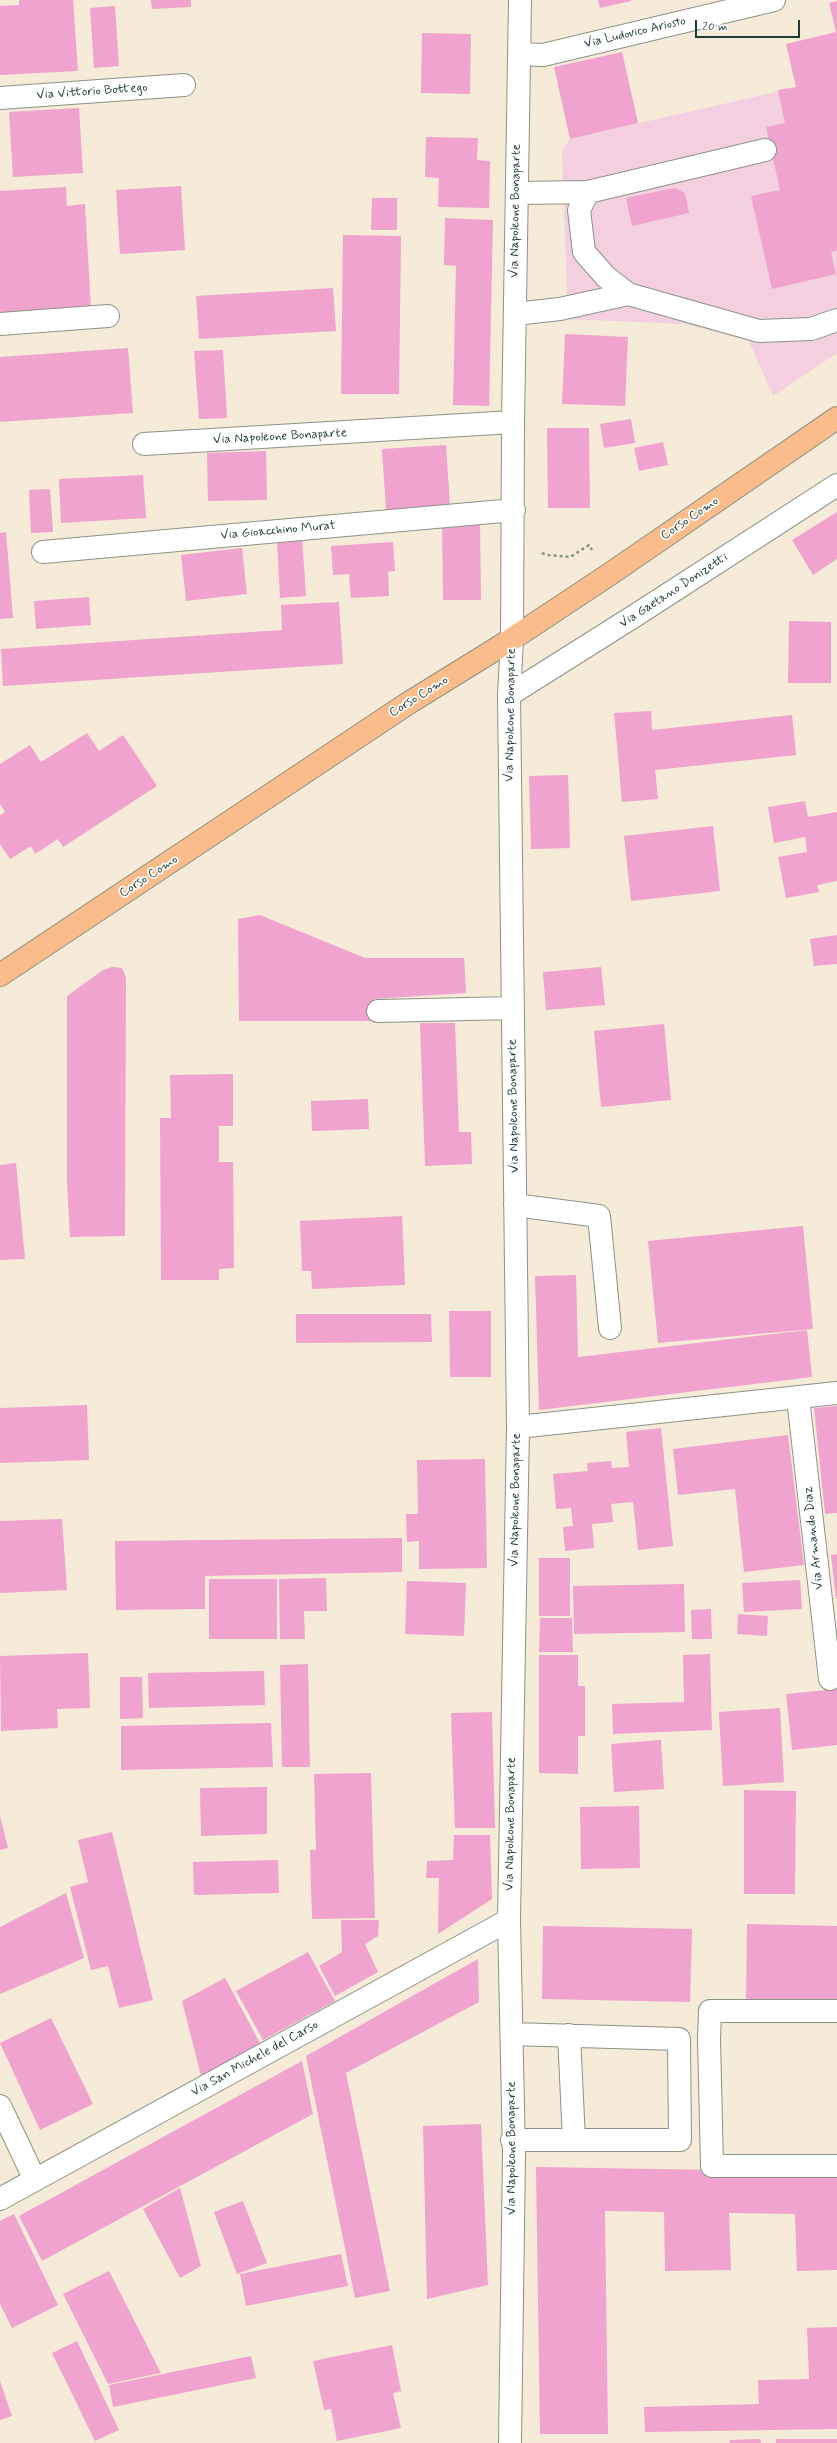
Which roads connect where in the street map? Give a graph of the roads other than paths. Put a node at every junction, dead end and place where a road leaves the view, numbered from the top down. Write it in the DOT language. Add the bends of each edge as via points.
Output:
graph roads {
  1 [pos="520,0"];
  2 [pos="774,0"];
  3 [pos="519,54"];
  4 [pos="184,85"];
  5 [pos="0,98"];
  6 [pos="765,150"];
  7 [pos="588,192"];
  8 [pos="516,193"];
  9 [pos="628,294"];
  10 [pos="515,314"];
  11 [pos="108,316"];
  12 [pos="837,320"];
  13 [pos="0,324"];
  14 [pos="837,418"];
  15 [pos="513,422"];
  16 [pos="144,444"];
  17 [pos="837,485"];
  18 [pos="514,510"];
  19 [pos="43,552"];
  20 [pos="512,639"];
  21 [pos="509,695"];
  22 [pos="0,975"];
  23 [pos="513,1008"];
  24 [pos="378,1011"];
  25 [pos="515,1205"];
  26 [pos="610,1328"];
  27 [pos="837,1393"];
  28 [pos="798,1398"];
  29 [pos="518,1427"];
  30 [pos="830,1679"];
  31 [pos="509,1920"];
  32 [pos="837,2011"];
  33 [pos="512,2034"];
  34 [pos="569,2035"];
  35 [pos="0,2106"];
  36 [pos="512,2140"];
  37 [pos="574,2140"];
  38 [pos="837,2166"];
  39 [pos="35,2180"];
  40 [pos="0,2200"];
  41 [pos="510,2443"];
  1 -- 3 [label="street, Via Napoleone Bonaparte"];
  2 -- 3 [label="street, Via Ludovico Ariosto" via="543,54"];
  3 -- 8 [label="street, Via Napoleone Bonaparte"];
  4 -- 5 [label="street, Via Vittorio Bottego"];
  6 -- 7 [label="street"];
  7 -- 8 [label="street"];
  7 -- 9 [label="street" via="579,210 584,252 606,277"];
  8 -- 10 [label="street, Via Napoleone Bonaparte"];
  9 -- 10 [label="street" via="560,309"];
  9 -- 12 [label="street" via="759,331 811,329"];
  10 -- 15 [label="street, Via Napoleone Bonaparte"];
  11 -- 13 [label="street"];
  14 -- 20 [label="main road, Corso Como"];
  15 -- 16 [label="street, Via Napoleone Bonaparte"];
  15 -- 18 [label="street, Via Napoleone Bonaparte"];
  17 -- 21 [label="street, Via Gaetano Donizetti"];
  18 -- 19 [label="street, Via Gioacchino Murat"];
  18 -- 20 [label="street, Via Napoleone Bonaparte"];
  20 -- 21 [label="street, Via Napoleone Bonaparte"];
  20 -- 22 [label="main road, Corso Como" via="400,709"];
  21 -- 23 [label="street, Via Napoleone Bonaparte"];
  23 -- 24 [label="street"];
  23 -- 25 [label="street, Via Napoleone Bonaparte"];
  25 -- 26 [label="street" via="599,1216"];
  25 -- 29 [label="street, Via Napoleone Bonaparte"];
  27 -- 28 [label="street"];
  28 -- 29 [label="street"];
  28 -- 30 [label="street, Via Armando Diaz"];
  29 -- 31 [label="street, Via Napoleone Bonaparte"];
  31 -- 33 [label="street, Via Napoleone Bonaparte"];
  31 -- 39 [label="street, Via San Michele del Carso"];
  32 -- 38 [label="street" via="710,2011 709,2039 712,2166"];
  33 -- 34 [label="street"];
  33 -- 36 [label="street, Via Napoleone Bonaparte"];
  34 -- 37 [label="street"];
  34 -- 37 [label="street" via="679,2039 680,2140"];
  35 -- 39 [label="street"];
  36 -- 37 [label="street"];
  36 -- 41 [label="street, Via Napoleone Bonaparte"];
  39 -- 40 [label="street, Via San Michele del Carso"];
}
